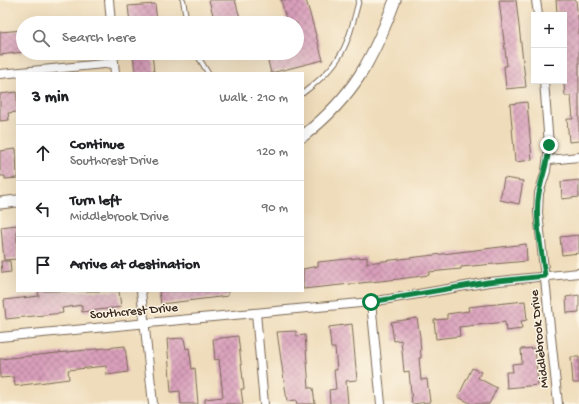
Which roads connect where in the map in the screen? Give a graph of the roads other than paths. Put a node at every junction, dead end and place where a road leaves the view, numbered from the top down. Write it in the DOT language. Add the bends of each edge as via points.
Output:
graph roads {
  1 [pos="109,0"];
  2 [pos="183,0"];
  3 [pos="359,0"];
  4 [pos="395,0"];
  5 [pos="536,0"];
  6 [pos="538,12"];
  7 [pos="110,16"];
  8 [pos="186,16"];
  9 [pos="114,60"];
  10 [pos="200,60"];
  11 [pos="114,63"];
  12 [pos="16,72"];
  13 [pos="21,72"];
  14 [pos="115,72"];
  15 [pos="207,72"];
  16 [pos="0,74"];
  17 [pos="544,84"];
  18 [pos="304,92"];
  19 [pos="304,135"];
  20 [pos="579,156"];
  21 [pos="548,160"];
  22 [pos="16,201"];
  23 [pos="0,203"];
  24 [pos="579,273"];
  25 [pos="545,276"];
  26 [pos="142,292"];
  27 [pos="371,302"];
  28 [pos="256,313"];
  29 [pos="144,323"];
  30 [pos="0,337"];
  31 [pos="153,404"];
  32 [pos="264,404"];
  33 [pos="381,404"];
  34 [pos="558,404"];
  1 -- 7 [label="street"];
  2 -- 8 [label="lane"];
  3 -- 18 [label="lane" via="348,40 340,57 330,71"];
  4 -- 19 [label="street" via="376,48 357,81 336,106"];
  5 -- 6 [label="street"];
  9 -- 11 [label="street"];
  10 -- 15 [label="lane"];
  11 -- 13 [label="street"];
  11 -- 14 [label="street"];
  12 -- 16 [label="street"];
  17 -- 21 [label="street, Middlebrook Drive"];
  20 -- 21 [label="street"];
  21 -- 25 [label="street, Middlebrook Drive" via="539,193 538,212"];
  22 -- 23 [label="street"];
  24 -- 25 [label="street, Southcrest Drive"];
  25 -- 27 [label="street, Southcrest Drive" via="488,282"];
  25 -- 34 [label="street, Middlebrook Drive"];
  26 -- 29 [label="street"];
  27 -- 28 [label="street, Southcrest Drive"];
  27 -- 33 [label="street"];
  28 -- 29 [label="street, Southcrest Drive"];
  28 -- 32 [label="street"];
  29 -- 30 [label="street, Southcrest Drive"];
  29 -- 31 [label="street"];
}
